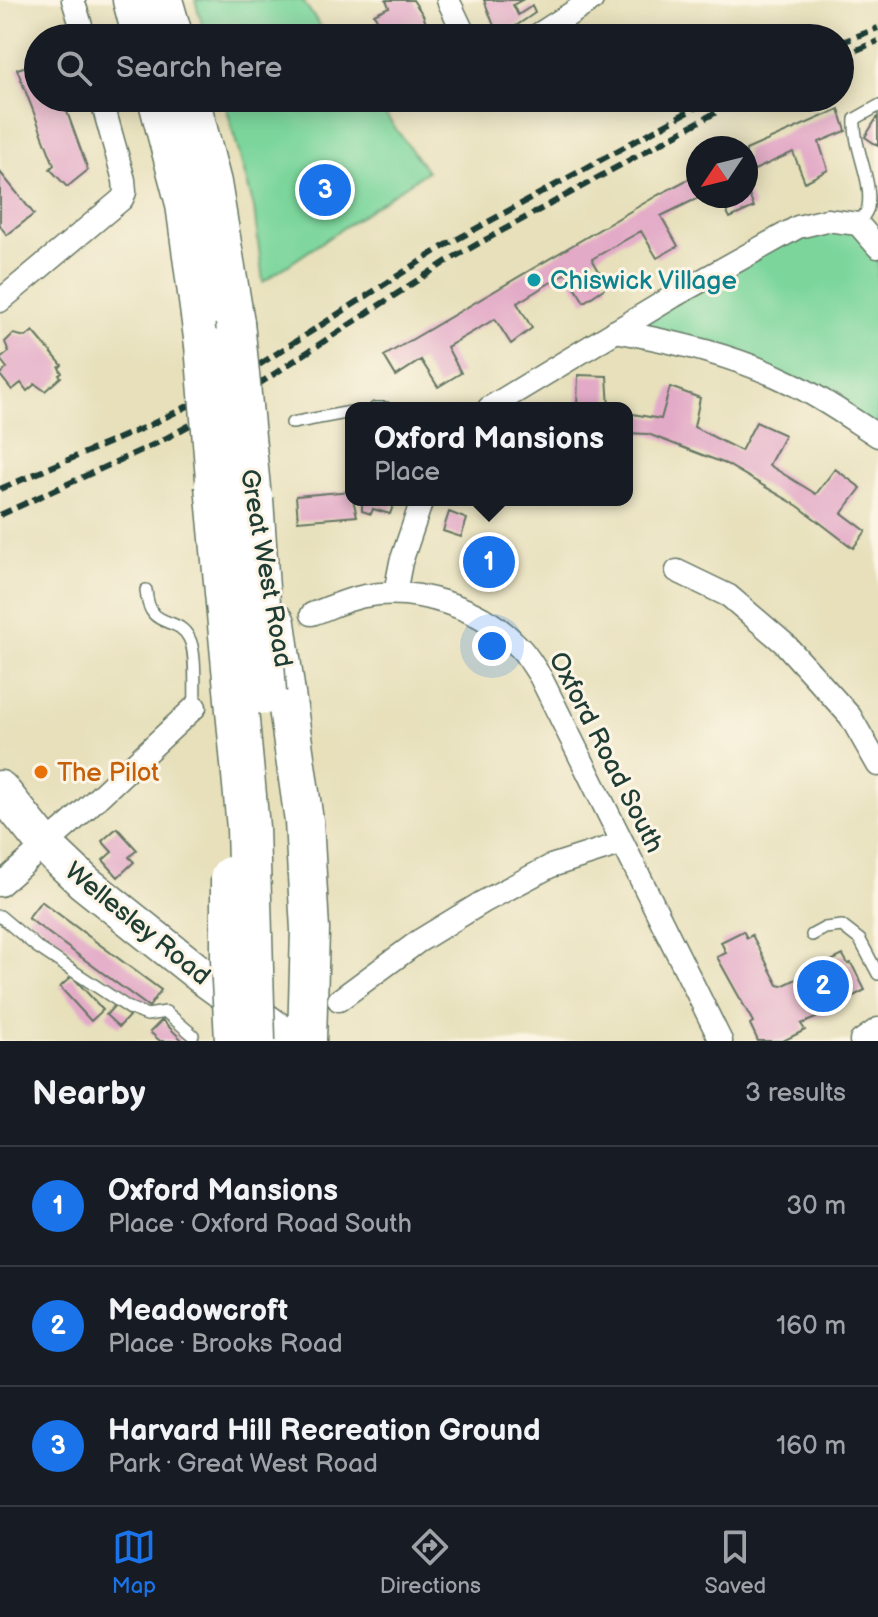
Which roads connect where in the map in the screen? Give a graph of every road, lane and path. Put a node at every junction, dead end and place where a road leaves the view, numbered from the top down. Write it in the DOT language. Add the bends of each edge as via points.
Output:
graph roads {
  1 [pos="73,0"];
  2 [pos="132,0"];
  3 [pos="163,0"];
  4 [pos="448,0"];
  5 [pos="592,0"];
  6 [pos="81,24"];
  7 [pos="138,24"];
  8 [pos="170,24"];
  9 [pos="459,24"];
  10 [pos="555,24"];
  11 [pos="878,106"];
  12 [pos="105,112"];
  13 [pos="161,112"];
  14 [pos="194,112"];
  15 [pos="868,214"];
  16 [pos="878,247"];
  17 [pos="2,296"];
  18 [pos="615,331"];
  19 [pos="499,402"];
  20 [pos="345,413"];
  21 [pos="292,423"];
  22 [pos="878,436"];
  23 [pos="234,492"];
  24 [pos="420,506"];
  25 [pos="677,571"];
  26 [pos="146,590"];
  27 [pos="395,593"];
  28 [pos="312,614"];
  29 [pos="195,707"];
  30 [pos="878,765"];
  31 [pos="0,789"];
  32 [pos="623,843"];
  33 [pos="45,845"];
  34 [pos="0,885"];
  35 [pos="0,916"];
  36 [pos="812,935"];
  37 [pos="878,974"];
  38 [pos="339,1000"];
  39 [pos="878,1029"];
  40 [pos="193,1035"];
  41 [pos="234,1041"];
  42 [pos="254,1041"];
  43 [pos="279,1041"];
  44 [pos="292,1041"];
  45 [pos="307,1041"];
  46 [pos="721,1041"];
  47 [pos="861,1041"];
  1 -- 6 [label="street"];
  2 -- 7 [label="highway"];
  3 -- 8 [label="highway"];
  4 -- 9 [label="street"];
  5 -- 10 [label="street"];
  11 -- 15 [label="lane" via="855,119"];
  12 -- 17 [label="street" via="124,180 122,199"];
  13 -- 23 [label="highway, Great West Road, bridge" via="185,204 204,345"];
  14 -- 23 [label="highway, Great West Road, bridge" via="212,183 235,322"];
  15 -- 16 [label="street"];
  15 -- 18 [label="street" via="798,227"];
  18 -- 19 [label="street"];
  18 -- 22 [label="street" via="732,358 794,384"];
  20 -- 21 [label="lane"];
  23 -- 41 [label="highway, Great West Road, bridge"];
  23 -- 42 [label="highway, bridge"];
  23 -- 43 [label="highway, bridge" via="275,824"];
  23 -- 45 [label="highway, Great West Road, bridge" via="281,646 304,821 310,930"];
  24 -- 27 [label="street"];
  25 -- 30 [label="street" via="729,596 785,644 850,716"];
  26 -- 29 [label="lane" via="156,617 187,633"];
  27 -- 28 [label="street, Oxford Road South" via="364,596"];
  27 -- 32 [label="street, Oxford Road South" via="419,595 477,615 518,645 540,676"];
  29 -- 33 [label="street"];
  31 -- 33 [label="main road, Wellesley Road"];
  32 -- 38 [label="street" via="551,866 483,902"];
  32 -- 46 [label="street, Oxford Road South"];
  33 -- 34 [label="street"];
  33 -- 44 [label="main road, Wellesley Road" via="206,979"];
  35 -- 40 [label="lane" via="129,1008 147,1015 166,1012"];
  36 -- 37 [label="lane" via="842,926 860,940"];
  39 -- 47 [label="street"];
}
